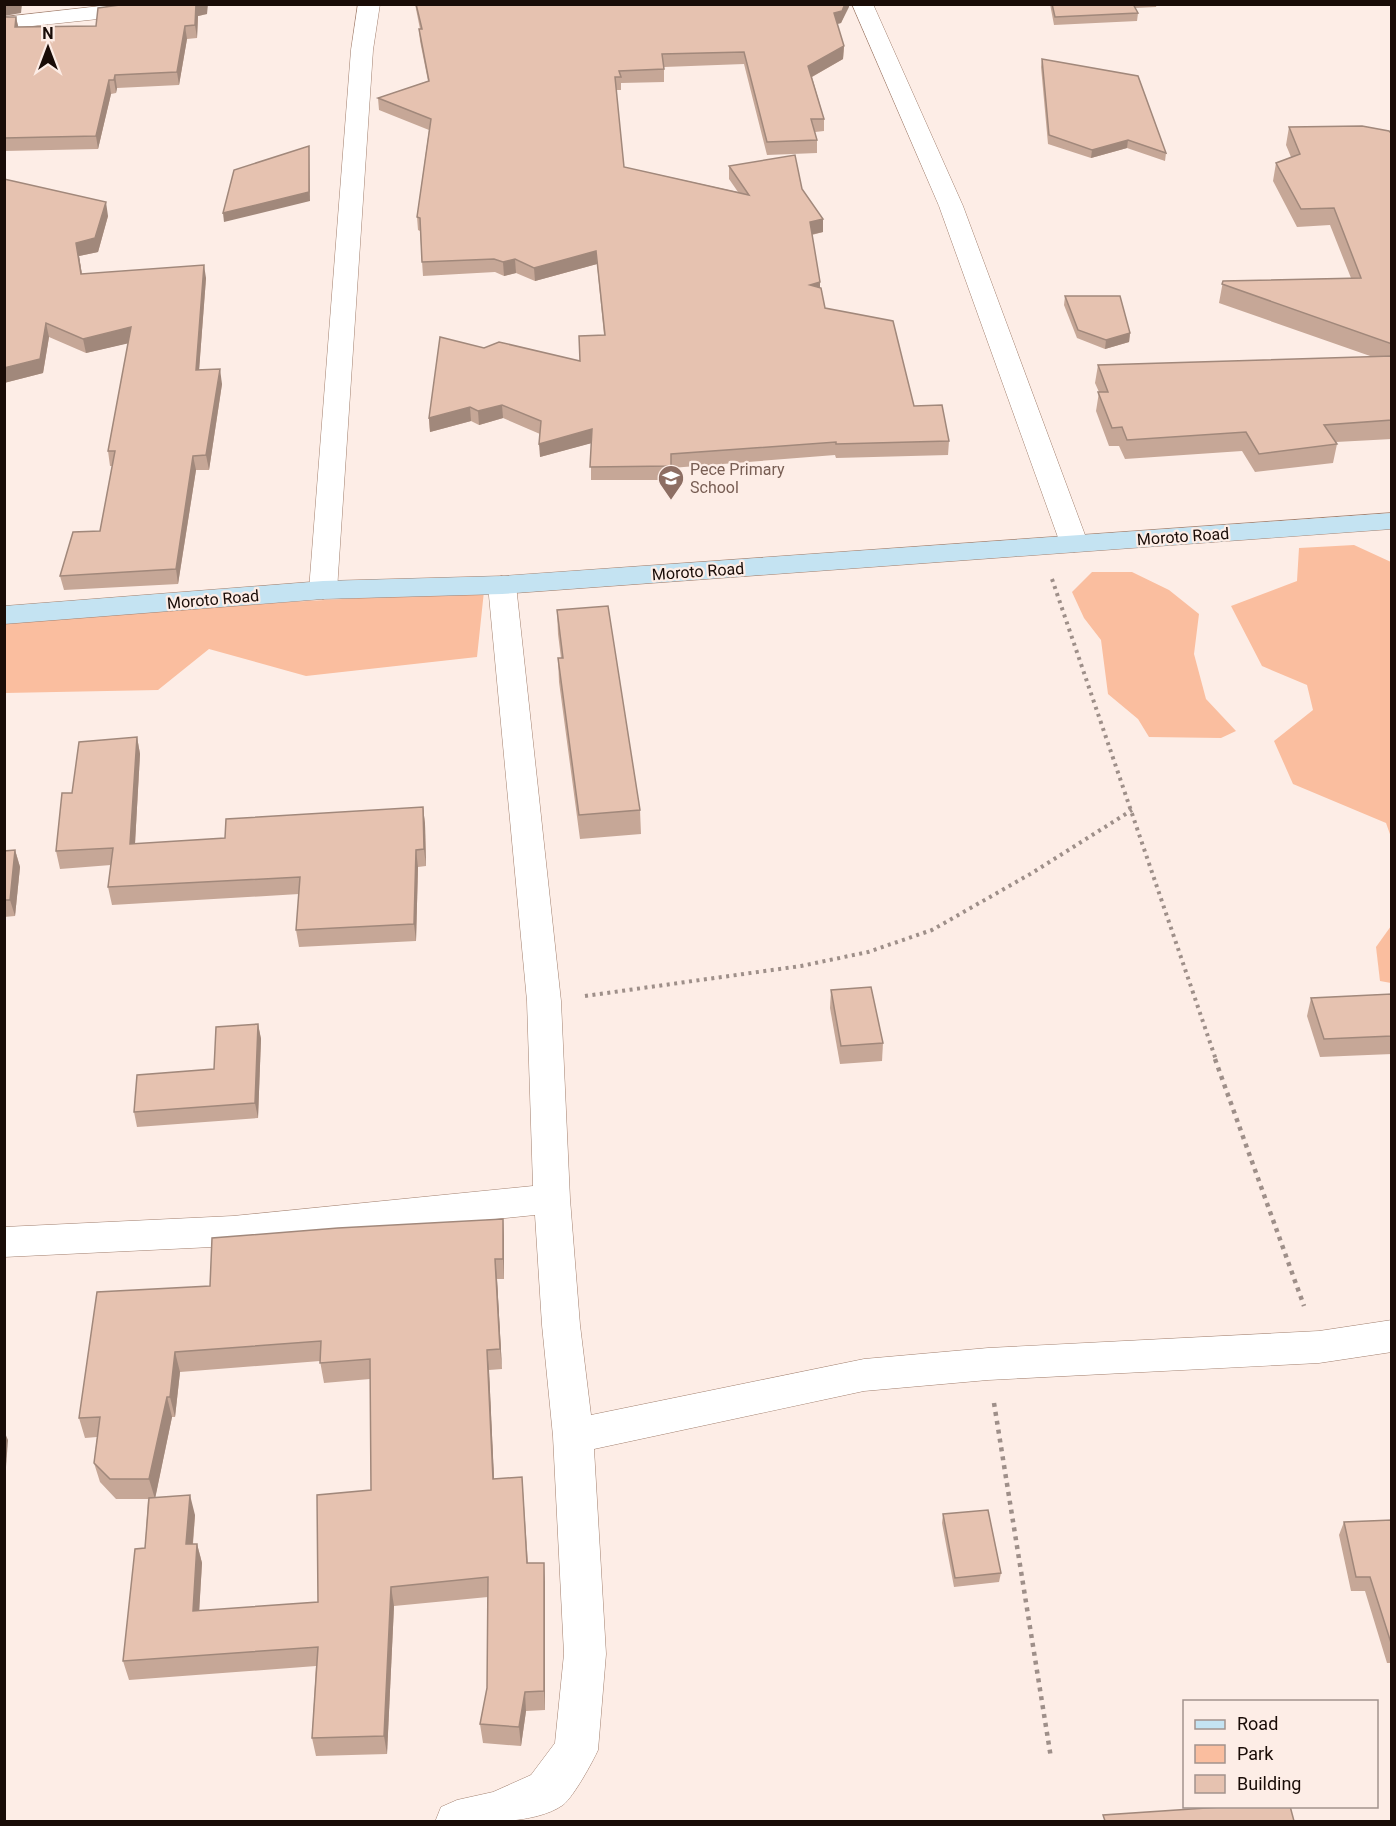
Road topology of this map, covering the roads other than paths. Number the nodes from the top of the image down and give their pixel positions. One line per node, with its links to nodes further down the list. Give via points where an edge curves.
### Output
1 (183, 4): 4 (street)
2 (369, 4): 8 (street, via 358,100)
3 (862, 4): 6 (street, via 951,206)
4 (4, 23)
5 (1392, 521): 6 (main road, Moroto Road)
6 (1074, 543): 7 (main road, Moroto Road)
7 (502, 585): 8 (main road, Moroto Road); 10 (street, via 544,1001)
8 (323, 590): 9 (main road, Moroto Road)
9 (4, 615)
10 (552, 1199): 11 (street, via 233,1231); 13 (street)
11 (4, 1242)
12 (1392, 1336): 13 (street, via 1319,1347 988,1364 864,1375)
13 (573, 1436): 14 (street, via 585,1654 576,1750 547,1790 497,1813)
14 (457, 1821)

